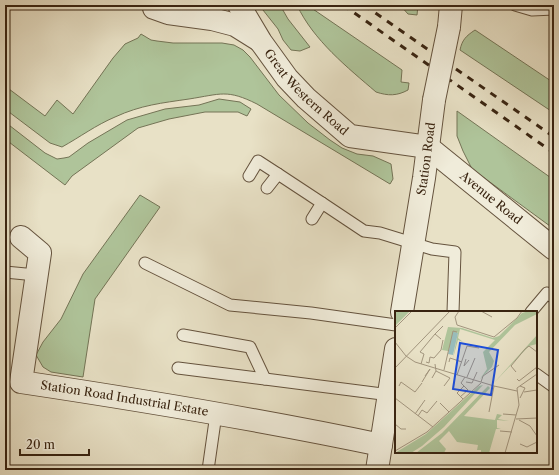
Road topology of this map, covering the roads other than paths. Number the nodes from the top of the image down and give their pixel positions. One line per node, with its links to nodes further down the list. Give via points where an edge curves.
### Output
1 (239, 5): 6 (street, Great Western Road)
2 (451, 5): 7 (street, Station Road, bridge)
3 (515, 5): 5 (lane, via 532,10)
4 (159, 6): 6 (street, Great Western Road, via 168,13 235,25)
5 (554, 9)
6 (261, 42): 7 (street, Great Western Road, via 302,93 350,136)
7 (428, 147): 14 (street, Station Road); 15 (street, Avenue Road)
8 (278, 174): 9 (lane, via 258,161); 10 (lane); 11 (lane)
9 (249, 176)
10 (267, 188)
11 (322, 203): 12 (lane); 14 (lane, via 364,231)
12 (312, 219)
13 (21, 237): 18 (street, Station Road Industrial Estate, via 40,253)
14 (413, 242): 20 (street, Station Road); 21 (lane, via 454,252)
15 (554, 249)
16 (145, 263): 23 (lane, via 230,305)
17 (5, 272): 18 (lane)
18 (36, 275): 31 (street, Station Road Industrial Estate, via 21,382)
19 (554, 298): 22 (lane, via 547,293)
20 (402, 311)
21 (453, 311)
22 (532, 311)
23 (395, 325)
24 (183, 335): 28 (lane, via 250,347)
25 (395, 359): 30 (street)
26 (178, 368): 28 (lane)
27 (537, 375): 29 (lane)
28 (264, 379): 30 (lane)
29 (554, 387)
30 (390, 395): 32 (street)
31 (216, 414): 32 (street, Station Road Industrial Estate); 33 (lane)
32 (381, 444): 34 (street)
33 (208, 470)
34 (377, 470)

